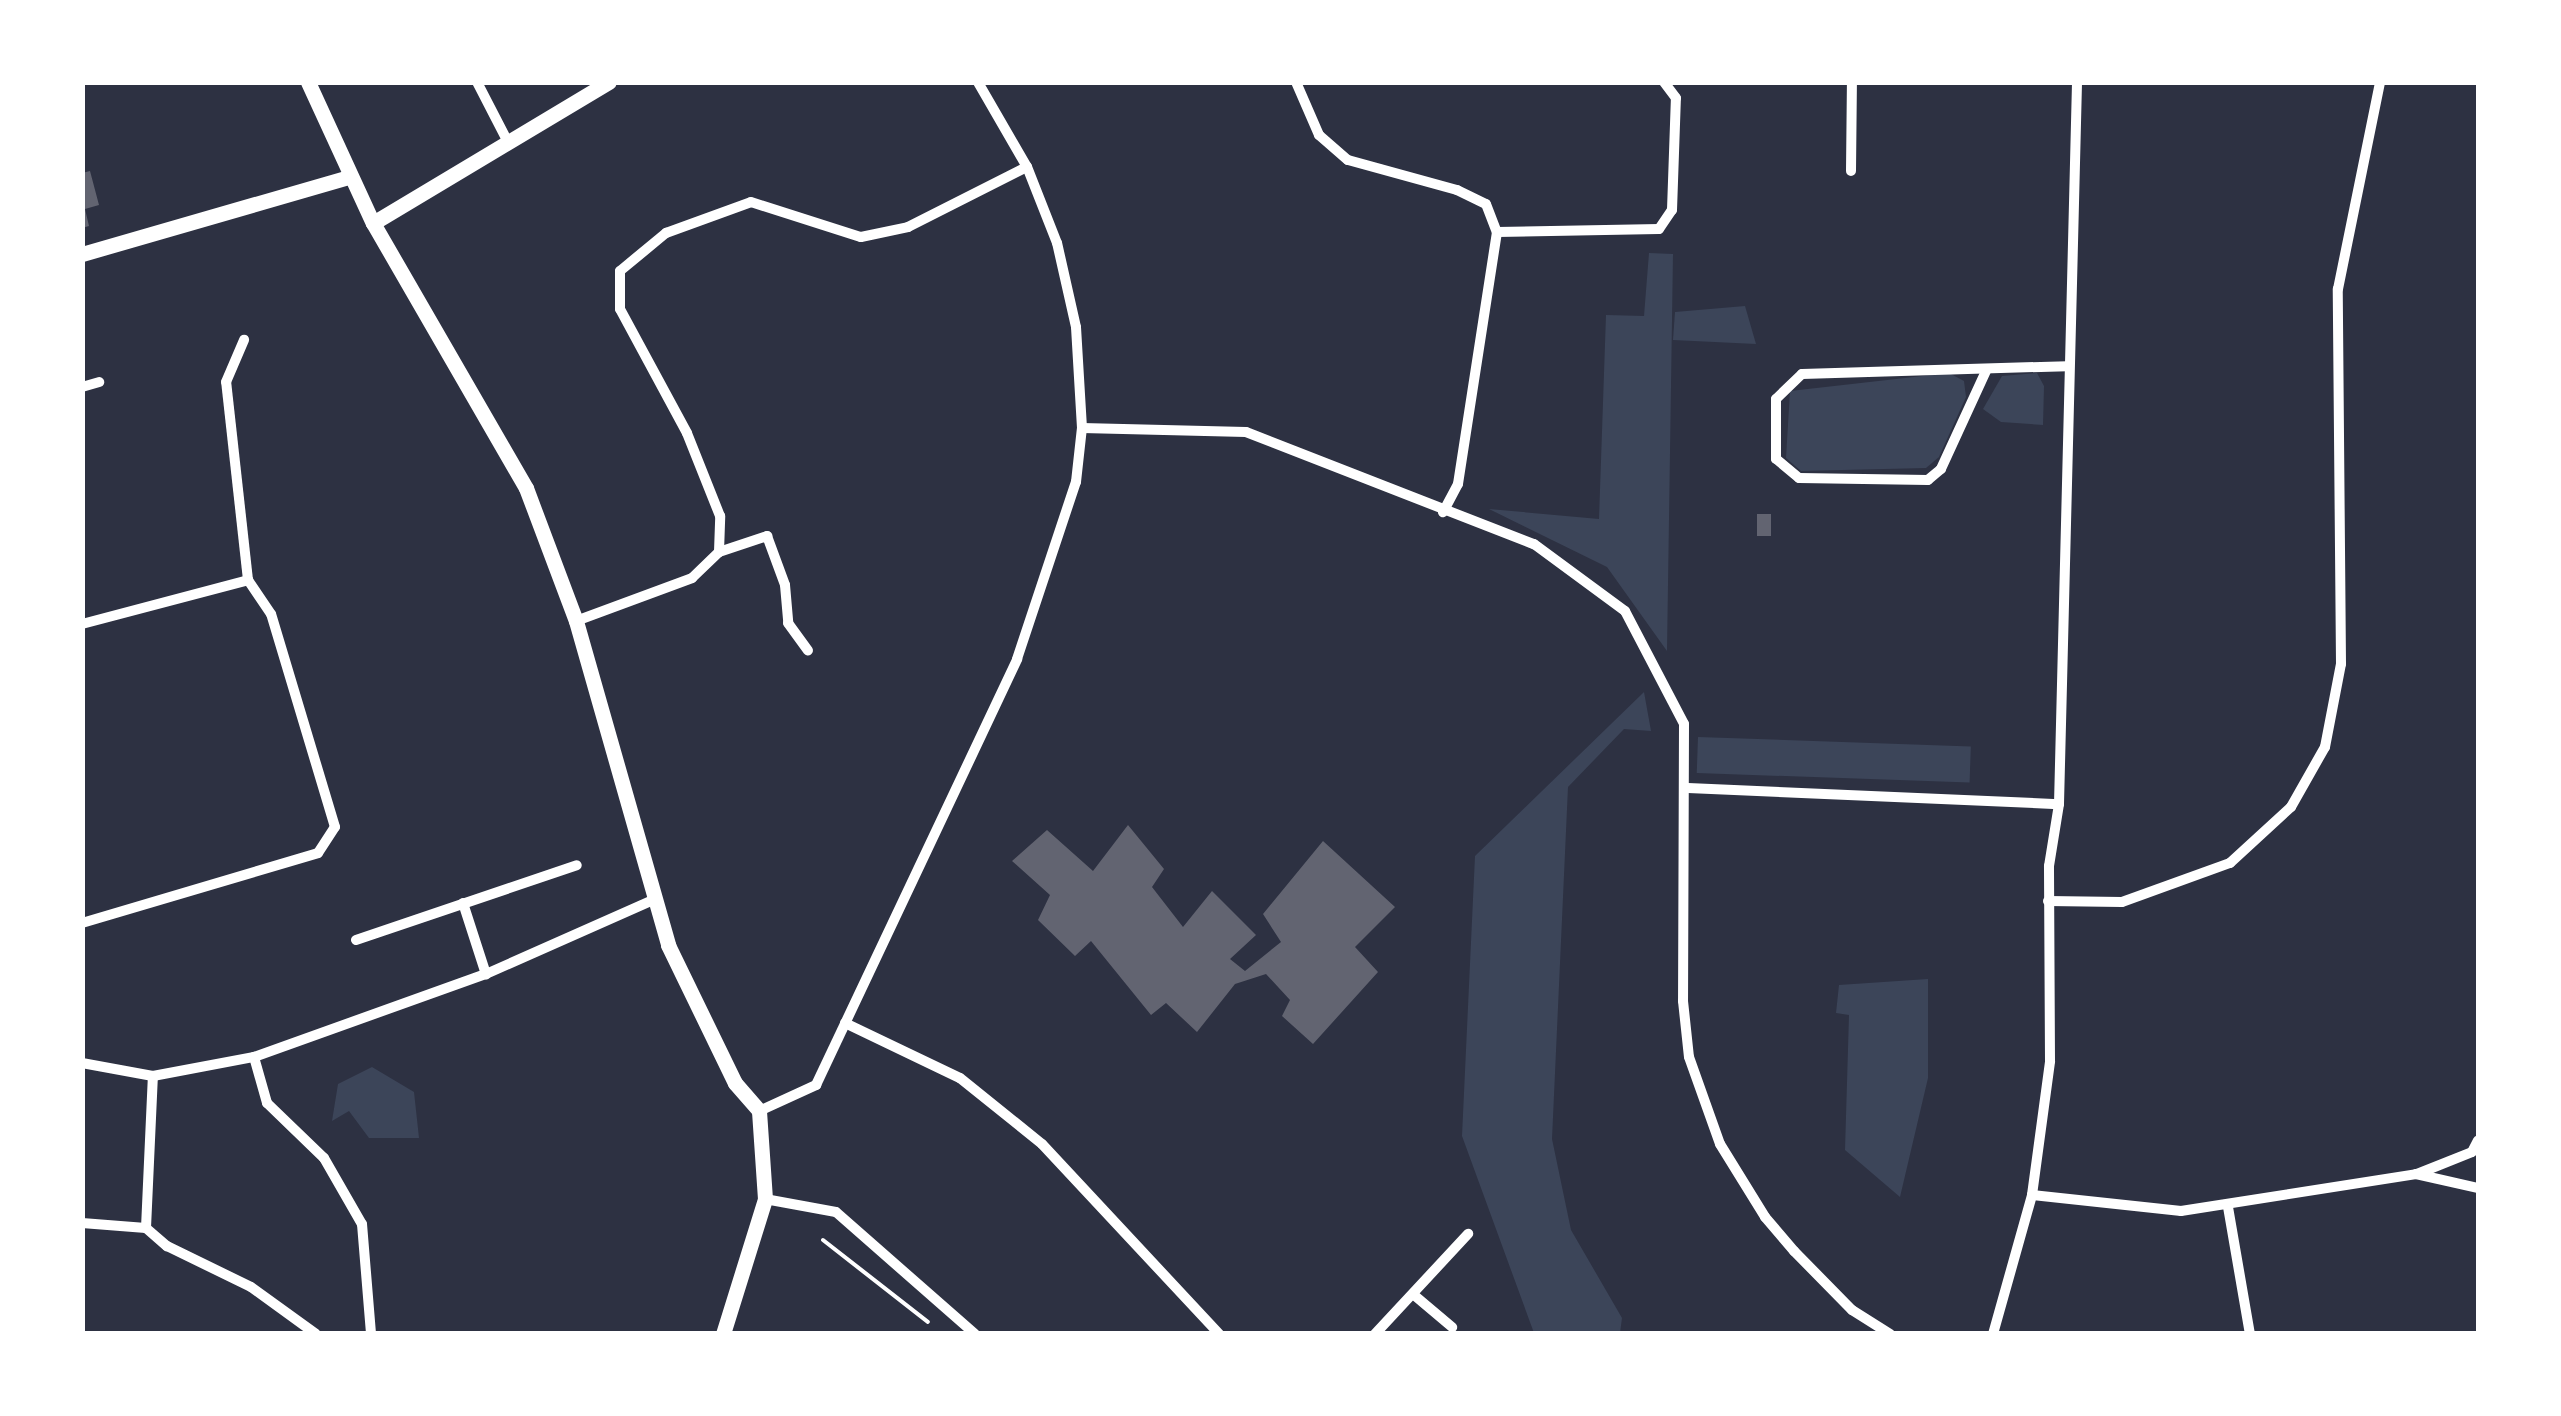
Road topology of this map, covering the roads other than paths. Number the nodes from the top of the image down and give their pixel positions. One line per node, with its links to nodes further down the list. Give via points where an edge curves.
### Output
1 (308, 82): 13 (street)
2 (476, 82): 10 (street)
3 (608, 82): 10 (street)
4 (978, 82): 11 (street)
5 (1296, 82): 15 (street, via 1319,135 1348,160 1486,204)
6 (1664, 82): 15 (street, via 1676,98 1672,210 1659,229)
7 (1852, 82): 12 (street)
8 (2076, 82): 18 (street)
9 (2380, 82): 33 (street, via 2338,288 2341,664 2325,747 2290,807 2230,863 2190,883 2122,902)
10 (508, 142): 14 (street)
11 (1026, 167): 22 (street, via 1057,243 1076,327); 24 (street, via 908,228 861,237 751,202 666,233 620,271 620,309 687,433 720,516)
12 (1850, 170)
13 (349, 176): 14 (street); 16 (street)
14 (373, 223): 26 (street, via 526,488)
15 (1497, 232): 23 (street, via 1458,484)
16 (82, 254)
17 (244, 340): 25 (street, via 226,382)
18 (2067, 366): 19 (street); 30 (street)
19 (1986, 371): 19 (street, via 1802,374 1776,399 1776,459 1799,478 1928,480 1941,469)
20 (99, 382): 21 (street)
21 (82, 388)
22 (1082, 428): 23 (street, via 1246,432); 38 (street, via 1070,509 1016,659)
23 (1443, 512): 29 (street, via 1534,544 1625,611 1684,724)
24 (720, 552): 26 (street, via 692,578); 28 (street, via 767,536 785,584 788,622)
25 (248, 580): 27 (street); 35 (street, via 271,614 335,828 318,853)
26 (576, 621): 32 (street)
27 (82, 624)
28 (808, 651)
29 (1688, 788): 30 (street); 60 (street, via 1683,1001 1690,1057 1720,1144 1794,1251 1852,1310)
30 (2059, 804): 33 (street)
31 (577, 865): 34 (street)
32 (653, 900): 37 (street); 42 (street, via 735,1083)
33 (2048, 902): 46 (street, via 2050,1061)
34 (462, 903): 36 (street); 37 (street)
35 (82, 923)
36 (356, 940)
37 (486, 974): 39 (street)
38 (845, 1023): 42 (street, via 816,1085); 58 (street, via 960,1078 1042,1144)
39 (254, 1057): 41 (street); 55 (street, via 267,1103 324,1158 362,1224)
40 (82, 1063): 41 (street)
41 (154, 1076): 50 (street)
42 (759, 1111): 47 (street)
43 (2478, 1140): 44 (street, via 2472,1152)
44 (2416, 1174): 45 (street); 48 (street)
45 (2478, 1188)
46 (2032, 1195): 48 (street, via 2141,1210); 61 (street)
47 (765, 1200): 56 (street); 57 (street, via 836,1212)
48 (2228, 1207): 62 (street)
49 (82, 1223): 50 (street)
50 (146, 1228): 54 (street)
51 (1468, 1234): 52 (street)
52 (1414, 1295): 53 (street); 59 (street)
53 (1452, 1327)
54 (316, 1334)
55 (371, 1334)
56 (723, 1334)
57 (976, 1334)
58 (1219, 1334)
59 (1374, 1334)
60 (1890, 1334)
61 (1992, 1334)
62 (2250, 1334)

